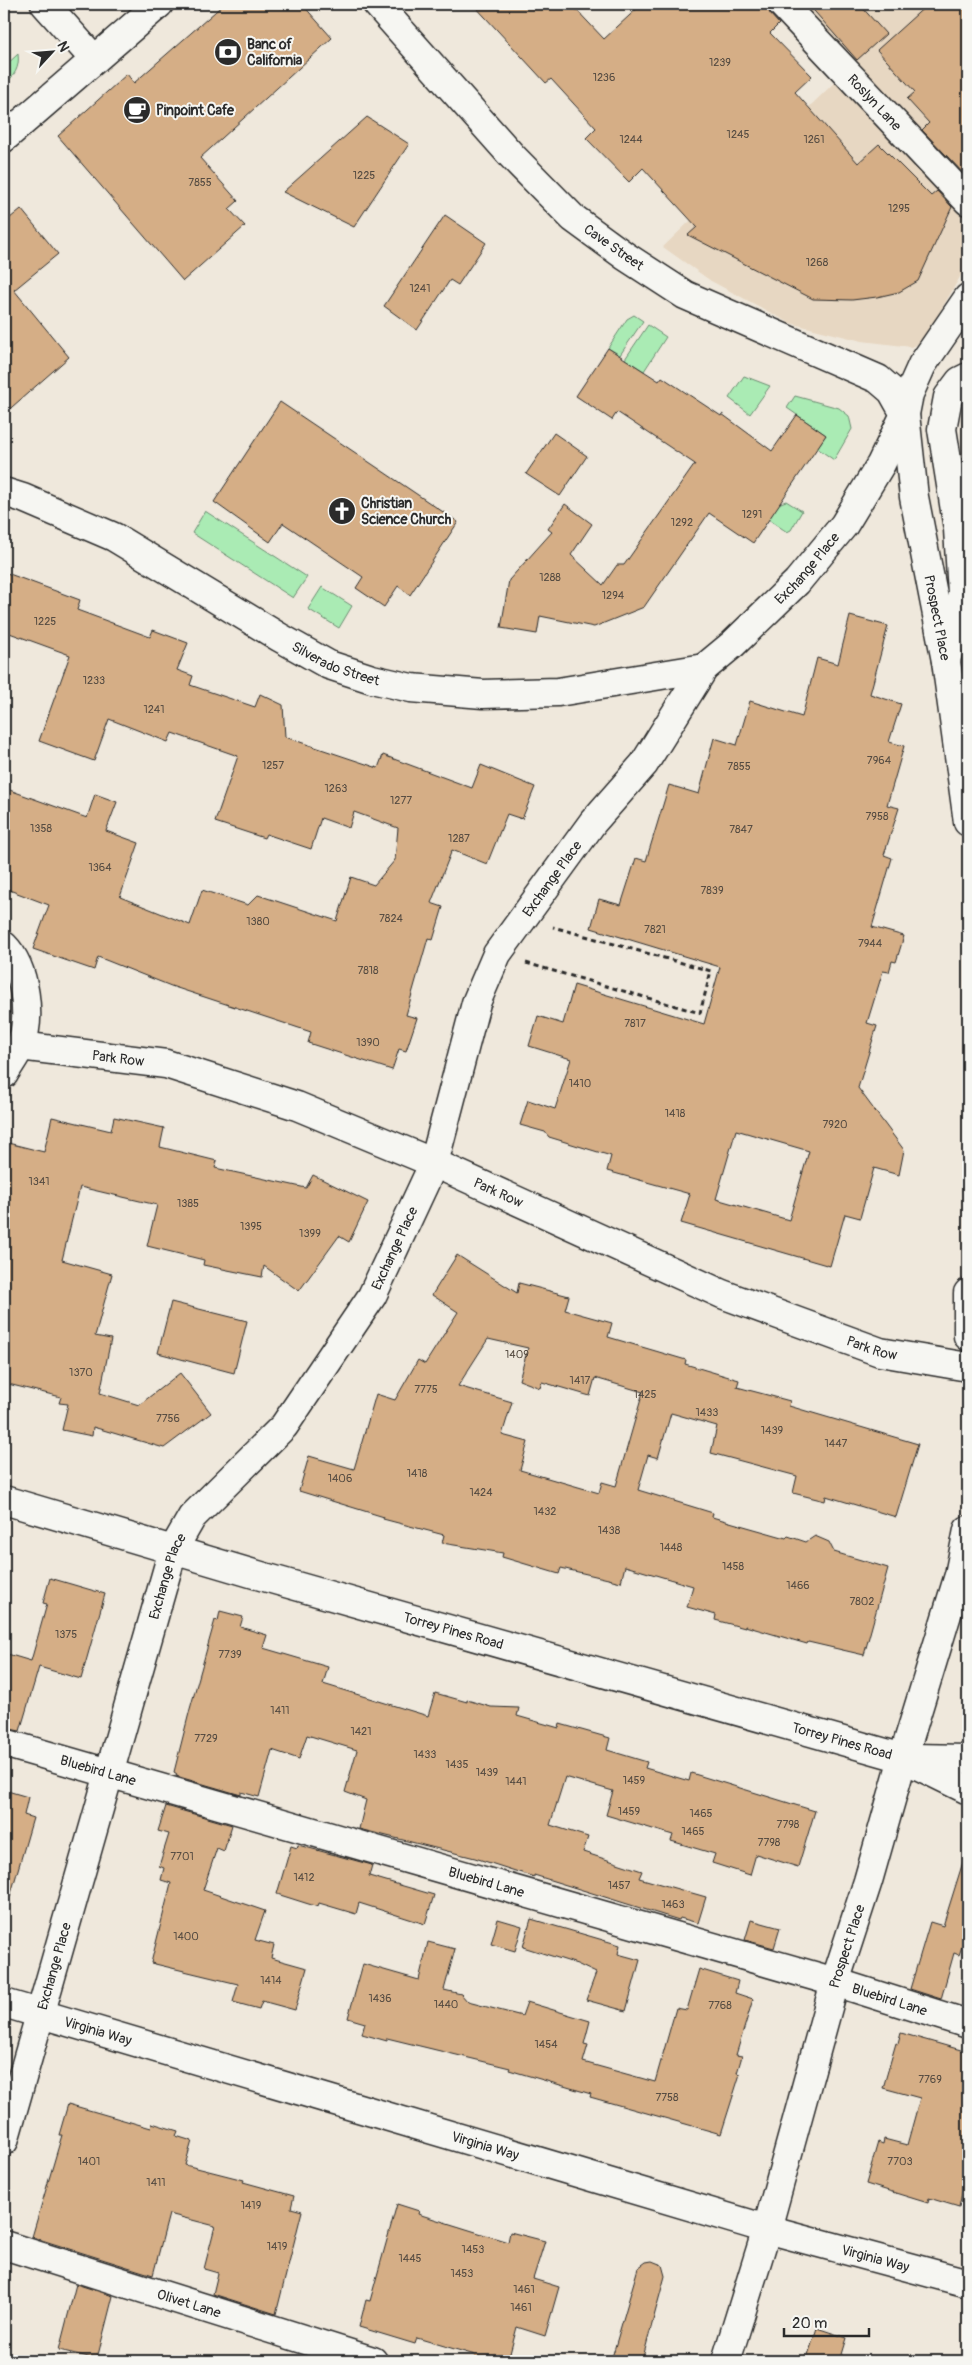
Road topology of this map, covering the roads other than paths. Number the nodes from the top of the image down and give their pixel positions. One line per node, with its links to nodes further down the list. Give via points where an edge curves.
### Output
1 (45, 4): 5 (street)
2 (158, 4): 5 (street)
3 (377, 4): 10 (street, Cave Street, via 519,163 573,218 685,296 878,379 892,391)
4 (782, 4): 7 (street, Roslyn Lane)
5 (94, 59): 6 (street)
6 (4, 138)
7 (968, 201)
8 (968, 298): 10 (street, via 922,365 909,394)
9 (968, 377): 12 (street, via 948,397 942,429 958,529 962,593)
10 (905, 414): 12 (street, Prospect Place, via 914,497); 13 (street, Exchange Place, via 881,464 844,525 784,594)
11 (4, 492): 13 (street, Silverado Street, via 114,537 287,642 329,665 372,679 411,688 474,693 548,692)
12 (946, 661): 14 (street, Prospect Place)
13 (704, 668): 18 (street, Exchange Place, via 644,764 593,822 496,954 476,1003)
14 (968, 822)
15 (4, 946): 16 (street, via 22,979 27,1013)
16 (20, 1046): 17 (street); 18 (street, Park Row, via 166,1064 297,1106)
17 (4, 1074)
18 (434, 1163): 21 (street, Park Row, via 722,1294 880,1352); 24 (street, Exchange Place, via 372,1296 284,1426 192,1517)
19 (968, 1293): 20 (street)
20 (968, 1336)
21 (968, 1366)
22 (4, 1500): 24 (street, Torrey Pines Road)
23 (968, 1530): 26 (street, Prospect Place, via 960,1570)
24 (173, 1550): 26 (street, Torrey Pines Road); 28 (street, Exchange Place)
25 (4, 1744): 28 (street, Bluebird Lane)
26 (903, 1758): 27 (street, Torrey Pines Road); 29 (street, Torrey Pines Road); 30 (street, Prospect Place)
27 (968, 1759)
28 (110, 1773): 30 (street, Bluebird Lane); 32 (street, Exchange Place)
29 (968, 1790)
30 (835, 1982): 33 (street, Bluebird Lane); 35 (street, Prospect Place)
31 (4, 2003): 32 (street, Virginia Way)
32 (40, 2013): 34 (street, Exchange Place); 35 (street, Virginia Way)
33 (968, 2024)
34 (4, 2141)
35 (767, 2230): 37 (street, Virginia Way); 39 (street, Prospect Place)
36 (4, 2245): 38 (street, Olivet Lane)
37 (968, 2283)
38 (373, 2361)
39 (726, 2361)

